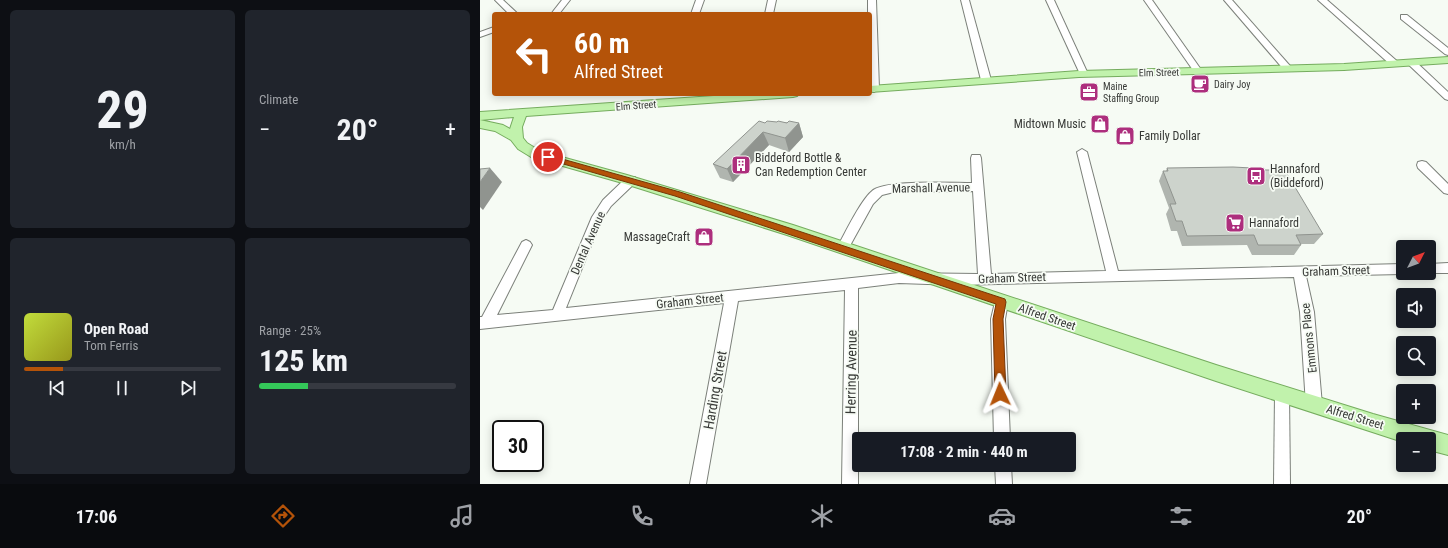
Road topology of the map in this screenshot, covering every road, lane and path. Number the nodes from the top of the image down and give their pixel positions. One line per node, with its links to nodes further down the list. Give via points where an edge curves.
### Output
1 (499, 0): 11 (street)
2 (566, 0): 12 (street)
3 (700, 0): 13 (street)
4 (772, 0): 14 (street)
5 (872, 0): 26 (street)
6 (965, 0): 25 (street)
7 (1050, 0): 24 (street)
8 (1148, 0): 23 (street)
9 (1228, 0): 22 (street)
10 (1322, 0): 21 (street)
11 (511, 12)
12 (557, 12)
13 (696, 12)
14 (769, 12)
15 (1404, 17): 18 (street)
16 (492, 30): 17 (street)
17 (480, 35)
18 (1448, 52)
19 (1448, 60): 20 (main road, Elm Street)
20 (1412, 63): 21 (main road, Elm Street); 28 (street)
21 (1394, 64): 22 (main road, Elm Street)
22 (1288, 69): 23 (main road, Elm Street)
23 (1198, 71): 24 (main road, Elm Street)
24 (1084, 74): 25 (main road, Elm Street)
25 (986, 80): 26 (main road, Elm Street)
26 (872, 89)
27 (738, 96): 29 (main road, Elm Street)
28 (1448, 97)
29 (522, 113): 30 (main road, Elm Street); 32 (main road)
30 (480, 116)
31 (480, 124): 32 (main road, Alfred Street, via 499,128)
32 (515, 137): 36 (main road, Alfred Street, via 522,147 536,154)
33 (1082, 152): 45 (street)
34 (976, 158): 37 (street, Marshall Avenue)
35 (1422, 165): 38 (street)
36 (631, 180): 40 (main road, Alfred Street); 51 (street, Dental Avenue, via 607,203 596,220)
37 (978, 187): 40 (street, Marshall Avenue, via 894,188 878,192 869,201); 47 (street, Marshall Avenue)
38 (1448, 190)
39 (526, 245): 52 (street)
40 (843, 248): 46 (main road, Alfred Street)
41 (1448, 268): 43 (street)
42 (1396, 269): 44 (street, Graham Street)
43 (1436, 269)
44 (1298, 272): 45 (street, Graham Street); 54 (street, Emmons Place, via 1307,312)
45 (1113, 275): 47 (street, Graham Street)
46 (933, 278): 47 (street, Graham Street); 48 (street, Graham Street, via 899,278); 50 (main road, Alfred Street)
47 (985, 279)
48 (852, 284): 49 (street, Graham Street); 61 (street, Herring Avenue)
49 (732, 297): 51 (street, Graham Street); 60 (street, Harding Street)
50 (1001, 302): 53 (main road, Alfred Street); 55 (street, via 998,319)
51 (557, 315): 52 (street, Graham Street)
52 (483, 323)
53 (1282, 394): 54 (main road, Alfred Street); 63 (street)
54 (1314, 404): 56 (main road, Alfred Street)
55 (1002, 432)
56 (1405, 432)
57 (1436, 441): 58 (main road, Alfred Street)
58 (1448, 445)
59 (1003, 472): 62 (street)
60 (698, 484)
61 (850, 484)
62 (1004, 484)
63 (1282, 484)

